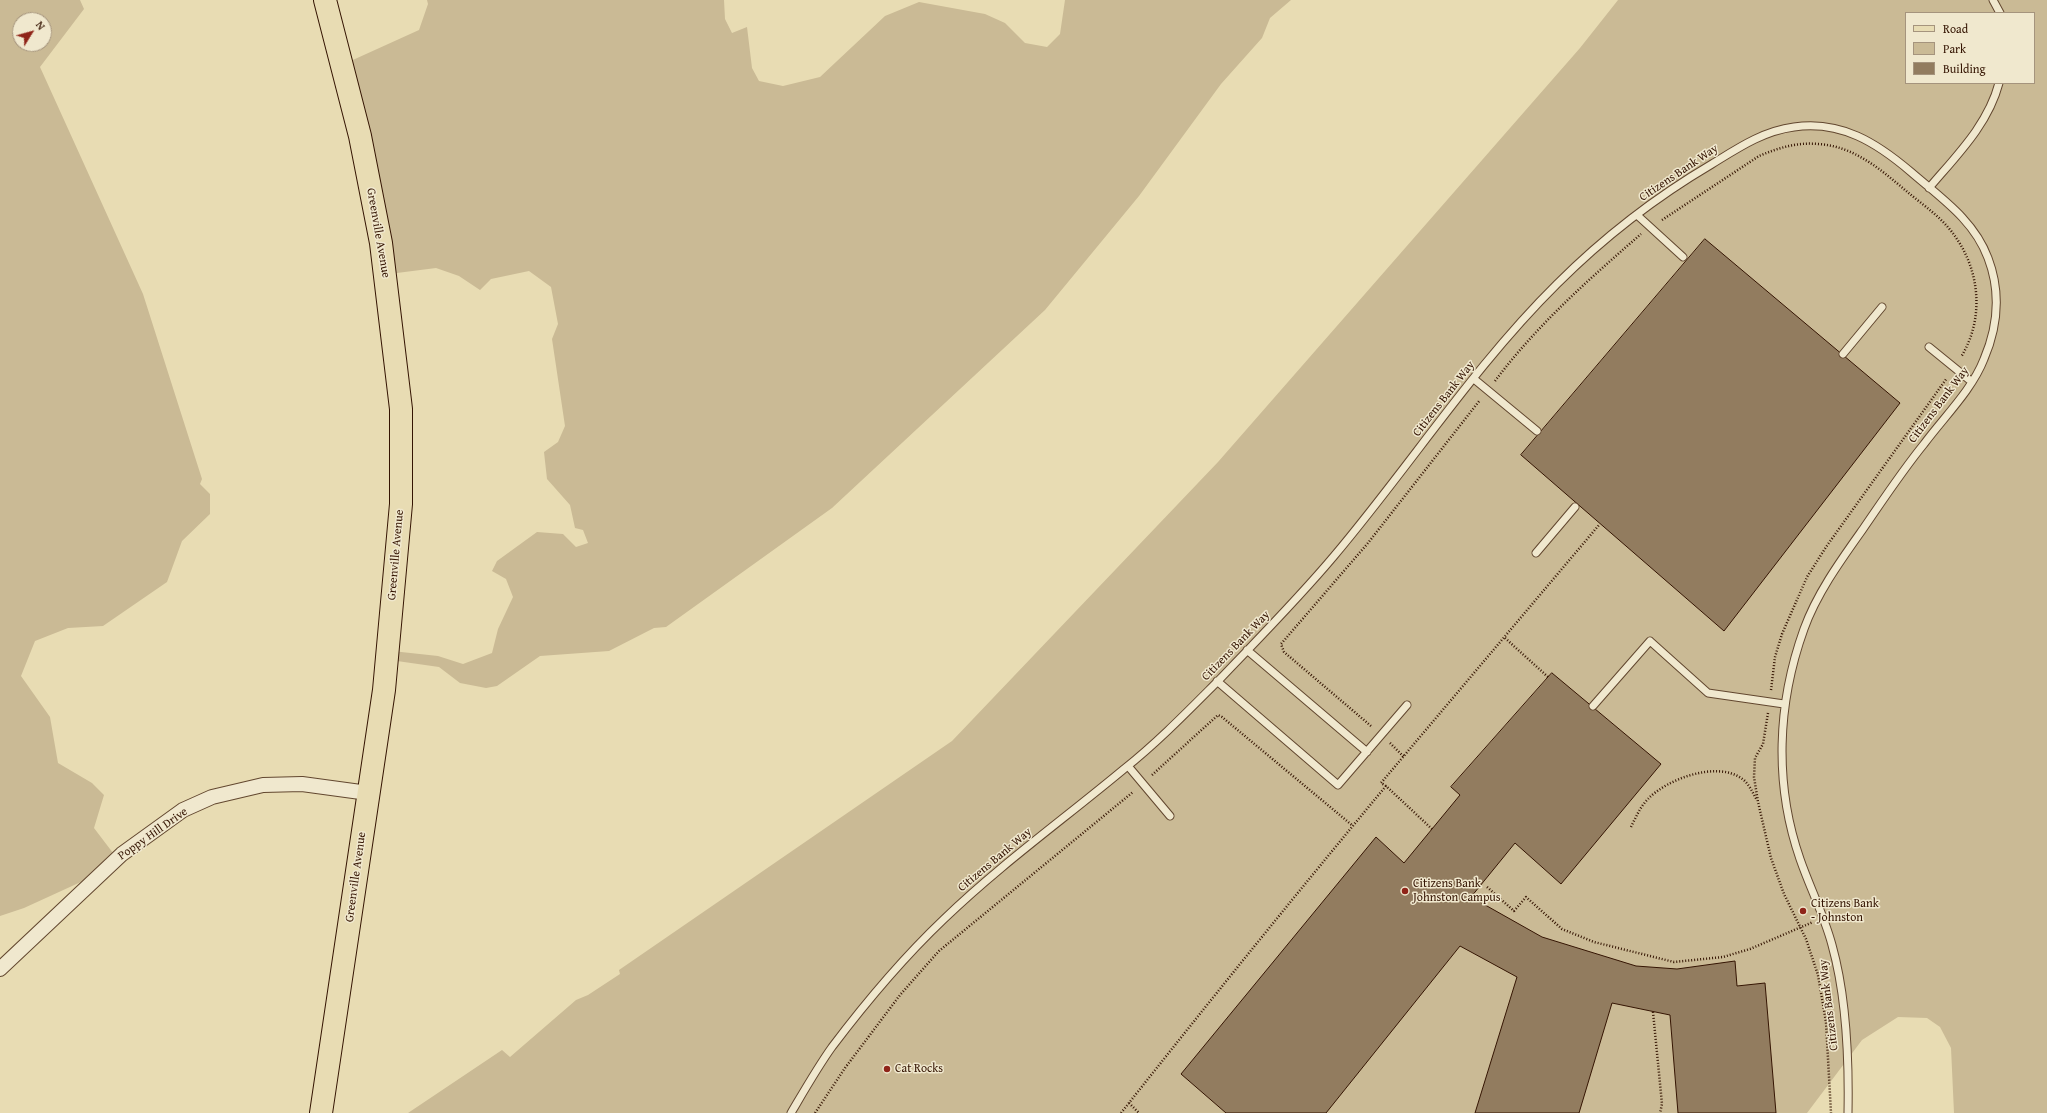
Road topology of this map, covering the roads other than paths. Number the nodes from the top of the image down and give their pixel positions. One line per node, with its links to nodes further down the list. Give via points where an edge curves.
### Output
1 (325, 0): 23 (main road, Greenville Avenue, via 360,136 381,243 401,409 401,504 393,602 384,690)
2 (1994, 0): 3 (lane)
3 (2000, 12)
4 (1999, 84): 5 (lane, via 1994,101 1982,123)
5 (1929, 188): 6 (lane, Citizens Bank Way, via 1890,154 1867,139 1838,128 1797,126 1771,132 1749,141 1694,174); 12 (lane, Citizens Bank Way, via 1968,221 1981,242 1997,288 1996,324 1982,366)
6 (1638, 214): 7 (lane); 11 (lane, Citizens Bank Way, via 1554,286)
7 (1683, 257)
8 (1882, 307): 10 (lane)
9 (1929, 348): 12 (lane)
10 (1843, 354)
11 (1474, 379): 13 (lane); 16 (lane, Citizens Bank Way, via 1334,556 1275,622)
12 (1972, 382): 18 (lane, Citizens Bank Way, via 1913,458 1825,587 1806,623 1793,662)
13 (1537, 431)
14 (1575, 507): 15 (lane)
15 (1536, 553)
16 (1246, 650): 17 (lane, Citizens Bank Way); 21 (lane)
17 (1217, 681): 21 (lane, via 1338,785); 22 (lane, Citizens Bank Way)
18 (1784, 704): 20 (lane, via 1708,693 1650,641); 28 (lane, Citizens Bank Way, via 1781,750 1788,812 1799,857 1824,918 1838,973 1846,1048)
19 (1407, 705): 21 (lane)
20 (1593, 706)
21 (1367, 752)
22 (1128, 766): 24 (lane); 27 (lane, Citizens Bank Way, via 972,893 912,950 829,1052)
23 (368, 793): 25 (street, Poppy Hill Drive, via 302,784 263,785 212,797 183,810 122,854); 26 (main road, Greenville Avenue)
24 (1170, 816)
25 (0, 969)
26 (321, 1113)
27 (791, 1113)
28 (1848, 1113)

